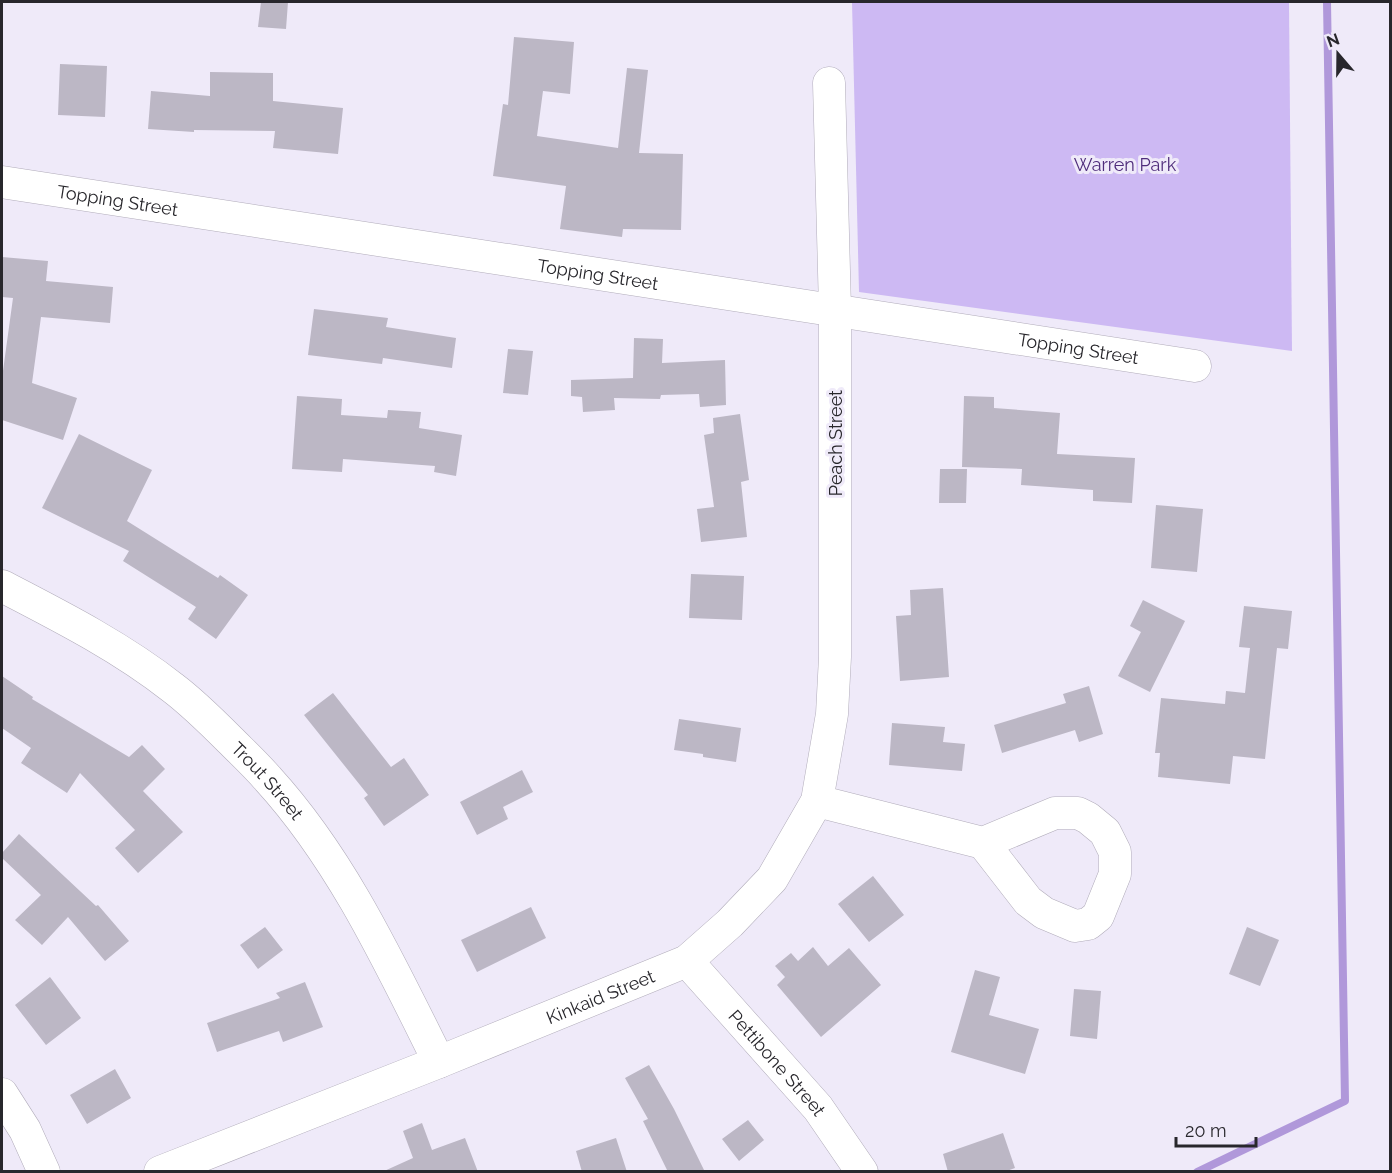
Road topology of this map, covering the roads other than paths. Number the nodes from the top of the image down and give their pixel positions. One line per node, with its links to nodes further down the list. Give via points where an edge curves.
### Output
1 (829, 83): 3 (street, Peach Street)
2 (2, 182): 3 (street, Topping Street)
3 (835, 309): 4 (street, Topping Street); 6 (street, Peach Street, via 835,657 832,714)
4 (1195, 366)
5 (2, 586): 9 (street, Trout Street, via 121,652 174,688 269,779 347,887)
6 (817, 801): 7 (street); 8 (street, Kinkaid Street, via 772,879)
7 (983, 843)
8 (687, 961): 9 (street, Kinkaid Street); 13 (street, Pettibone Street, via 818,1108)
9 (439, 1062): 12 (street, Kinkaid Street)
10 (2, 1094): 11 (street, via 25,1130)
11 (44, 1172)
12 (160, 1172)
13 (862, 1172)

